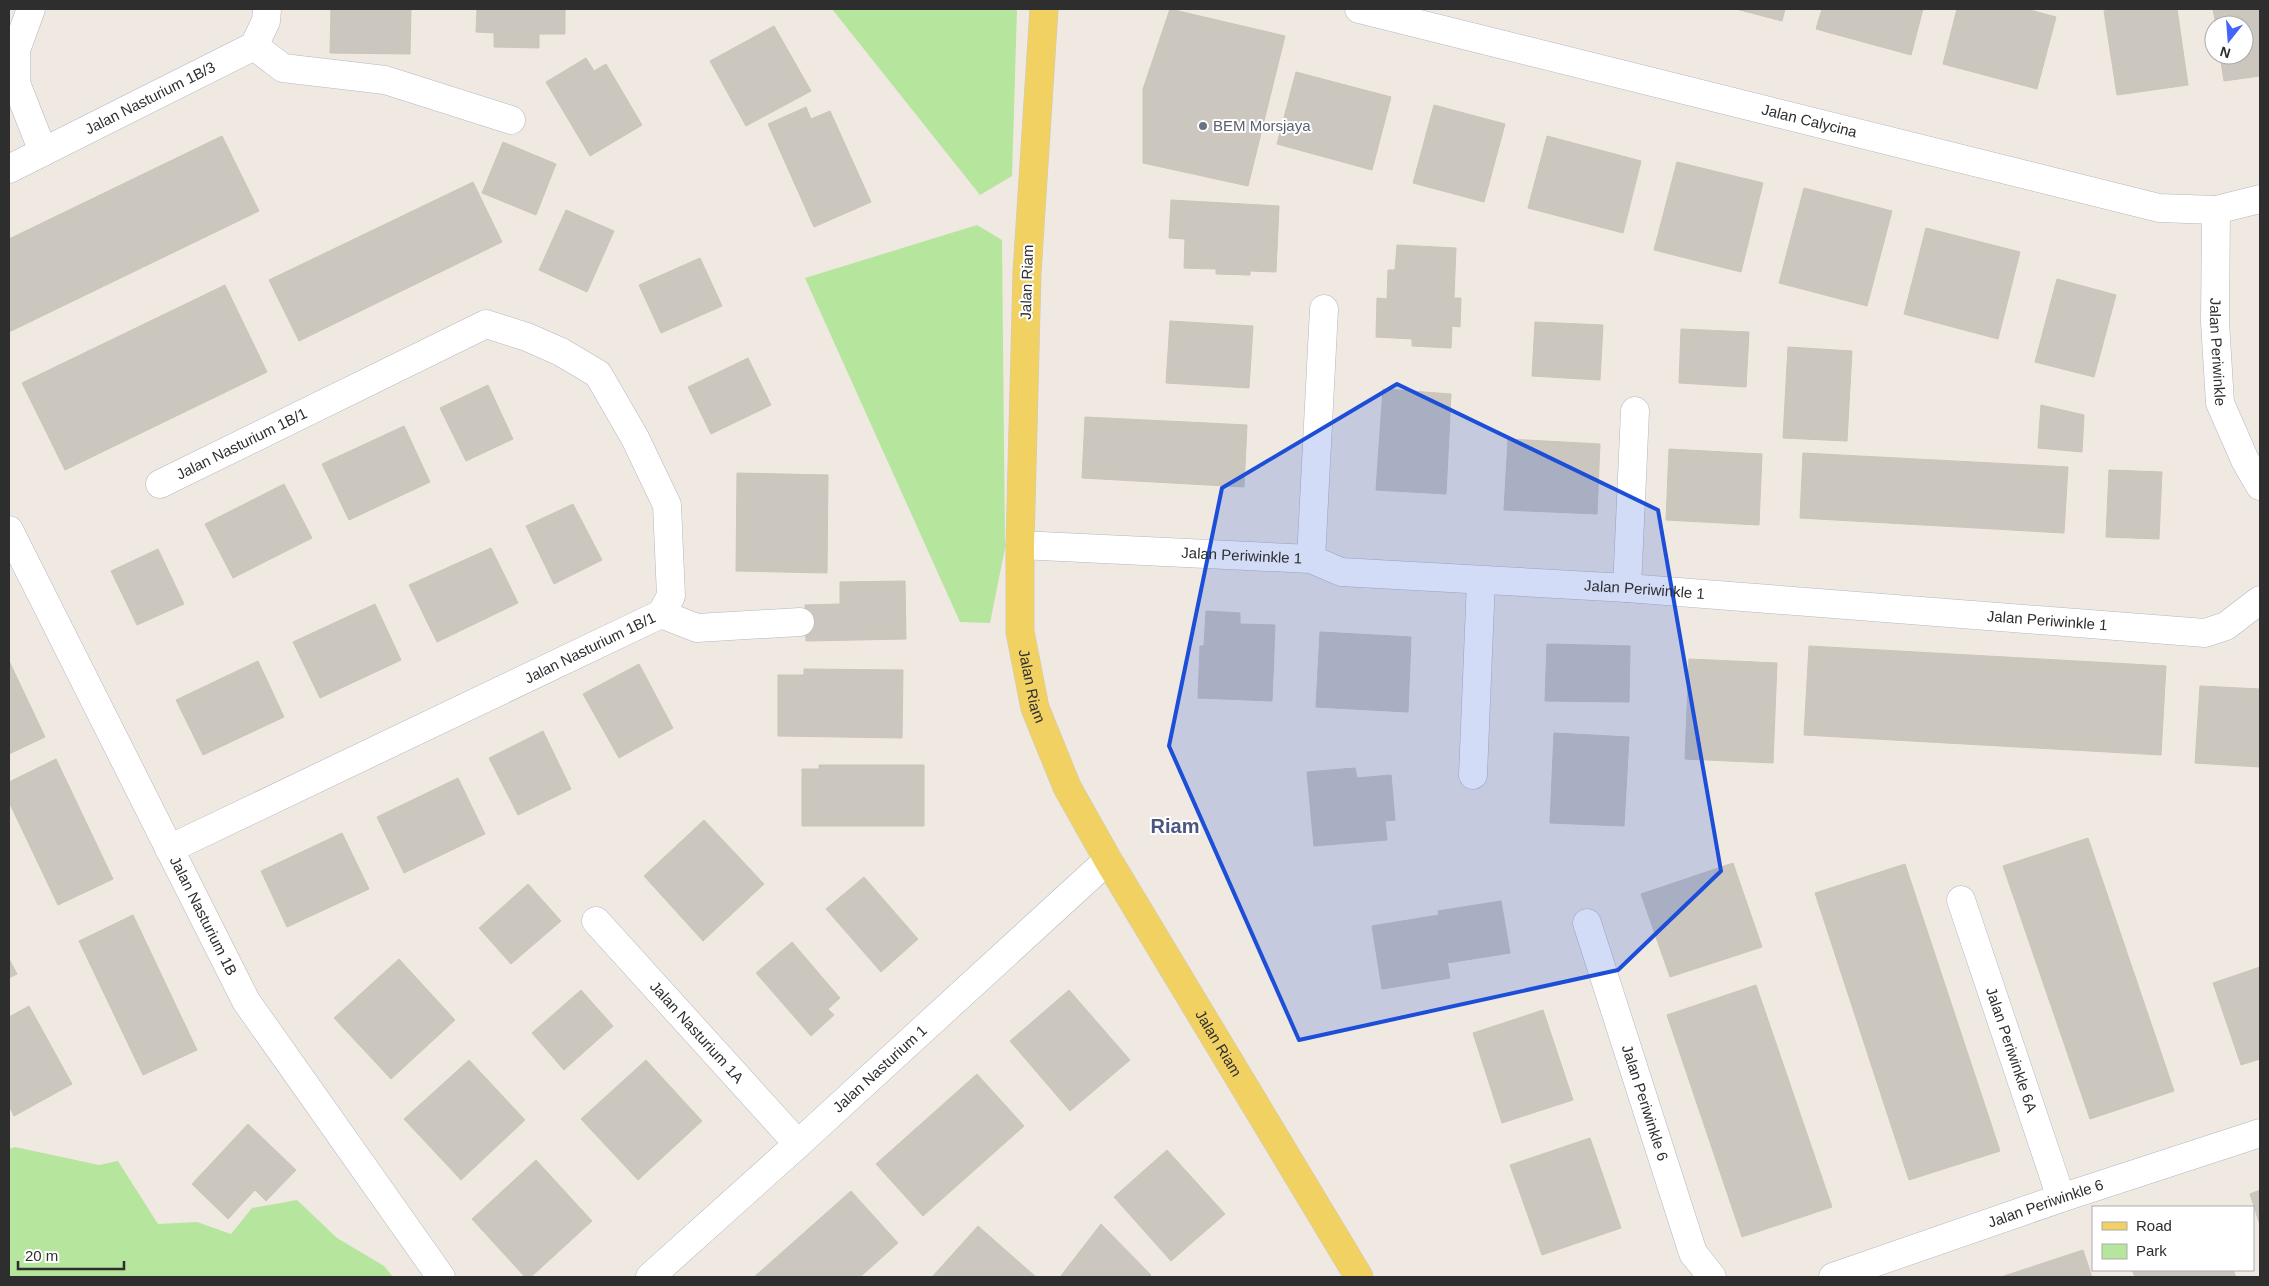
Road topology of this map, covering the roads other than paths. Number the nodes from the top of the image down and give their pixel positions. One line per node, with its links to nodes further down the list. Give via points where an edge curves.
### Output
1 (31, 9): 7 (street, via 16,50 16,83)
2 (267, 9): 5 (street, via 266,22)
3 (1044, 9): 16 (main road, Jalan Riam, via 1027,272)
4 (1359, 9): 10 (street, Jalan Calycina, via 2159,208)
5 (254, 46): 6 (street, via 283,68 385,80); 7 (street, Jalan Nasturium 1B/3)
6 (511, 120)
7 (43, 152): 8 (street, Jalan Nasturium 1B/3)
8 (9, 169)
9 (2260, 199): 10 (street, Jalan Calycina)
10 (2216, 210): 14 (street, Jalan Periwinkle, via 2215,322 2220,404)
11 (1324, 309): 17 (street)
12 (1635, 411): 19 (street)
13 (160, 484): 21 (street, Jalan Nasturium 1B/1, via 486,324 561,352 598,374 635,438 667,505 671,596)
14 (2260, 486)
15 (10, 537): 24 (street, Jalan Nasturium 1B)
16 (1020, 545): 17 (street, Jalan Periwinkle 1); 25 (main road, Jalan Riam, via 1020,632 1035,708 1067,787)
17 (1311, 559): 18 (street, Jalan Periwinkle 1, via 1341,572)
18 (1481, 581): 19 (street, Jalan Periwinkle 1); 23 (street)
19 (1627, 588): 20 (street, Jalan Periwinkle 1, via 2205,633 2226,626)
20 (2260, 600)
21 (661, 614): 22 (street, via 697,628); 24 (street, Jalan Nasturium 1B/1)
22 (800, 622)
23 (1473, 775)
24 (169, 849): 32 (street, Jalan Nasturium 1B, via 246,1001)
25 (1108, 860): 30 (street, Jalan Nasturium 1); 34 (main road, Jalan Riam)
26 (1961, 900): 31 (street, Jalan Periwinkle 6A)
27 (596, 921): 30 (street, Jalan Nasturium 1A)
28 (1587, 923): 35 (street, Jalan Periwinkle 6, via 1693,1253)
29 (2260, 1133): 31 (street, Jalan Periwinkle 6)
30 (798, 1144): 33 (street, Jalan Nasturium 1)
31 (2061, 1198): 36 (street, Jalan Periwinkle 6)
32 (441, 1277)
33 (650, 1277)
34 (1359, 1277)
35 (1712, 1277)
36 (1833, 1277)

